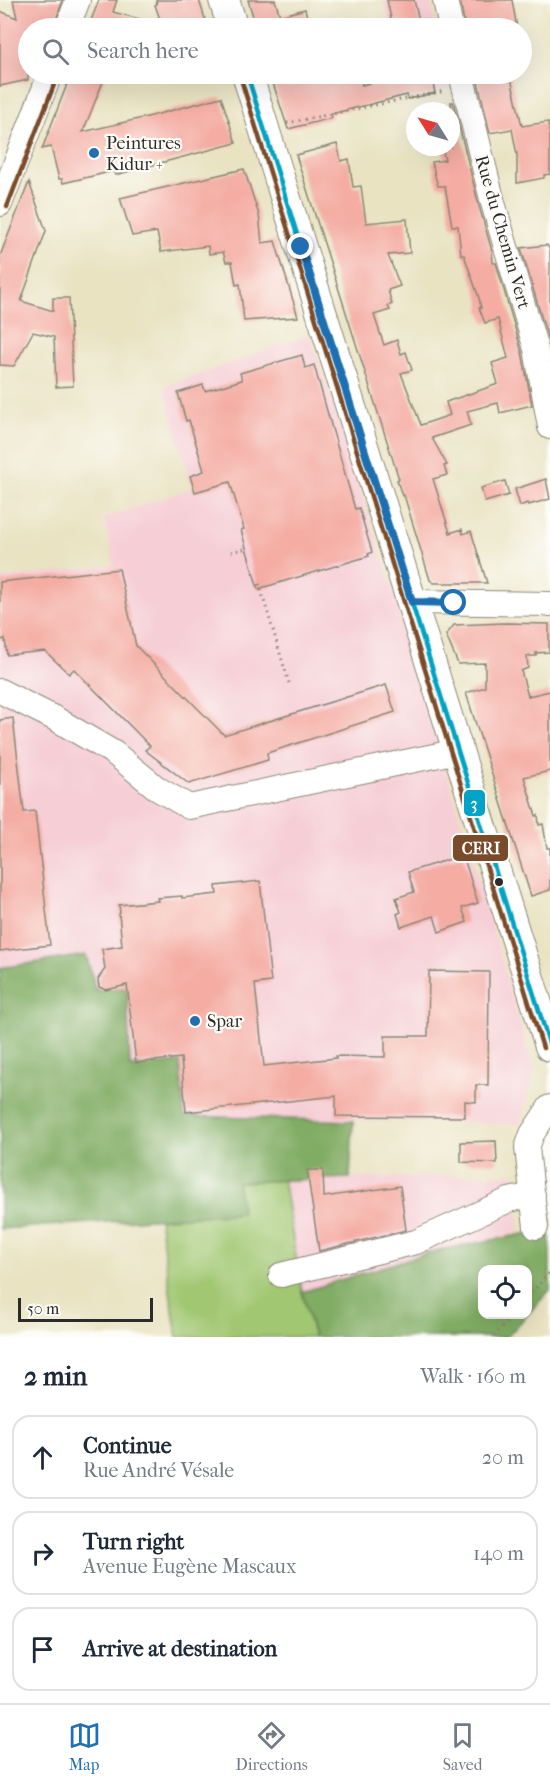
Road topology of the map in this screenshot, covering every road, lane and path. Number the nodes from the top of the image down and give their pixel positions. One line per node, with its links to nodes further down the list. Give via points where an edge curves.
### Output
1 (78, 0): 4 (street)
2 (224, 0): 5 (main road)
3 (445, 0): 6 (street)
4 (71, 18)
5 (230, 18)
6 (449, 18)
7 (46, 84): 12 (street)
8 (250, 84): 11 (main road)
9 (446, 84): 11 (path)
10 (464, 84): 13 (street, Rue du Chemin Vert, via 493,204)
11 (264, 128): 18 (main road)
12 (0, 204)
13 (547, 389): 14 (street, Rue du Chemin Vert)
14 (550, 427)
15 (244, 549): 16 (path)
16 (231, 552)
17 (259, 584): 20 (path)
18 (412, 602): 19 (street); 22 (main road)
19 (550, 604)
20 (289, 683)
21 (0, 692): 22 (street, via 114,753 158,789 189,807)
22 (458, 750): 23 (main road)
23 (550, 1046)
24 (550, 1107): 25 (street, via 532,1134 528,1148)
25 (533, 1196): 26 (street); 28 (street, via 509,1200 416,1242)
26 (536, 1227)
27 (550, 1272): 29 (path)
28 (281, 1275)
29 (532, 1292)
30 (509, 1319): 31 (path)
31 (494, 1337)

